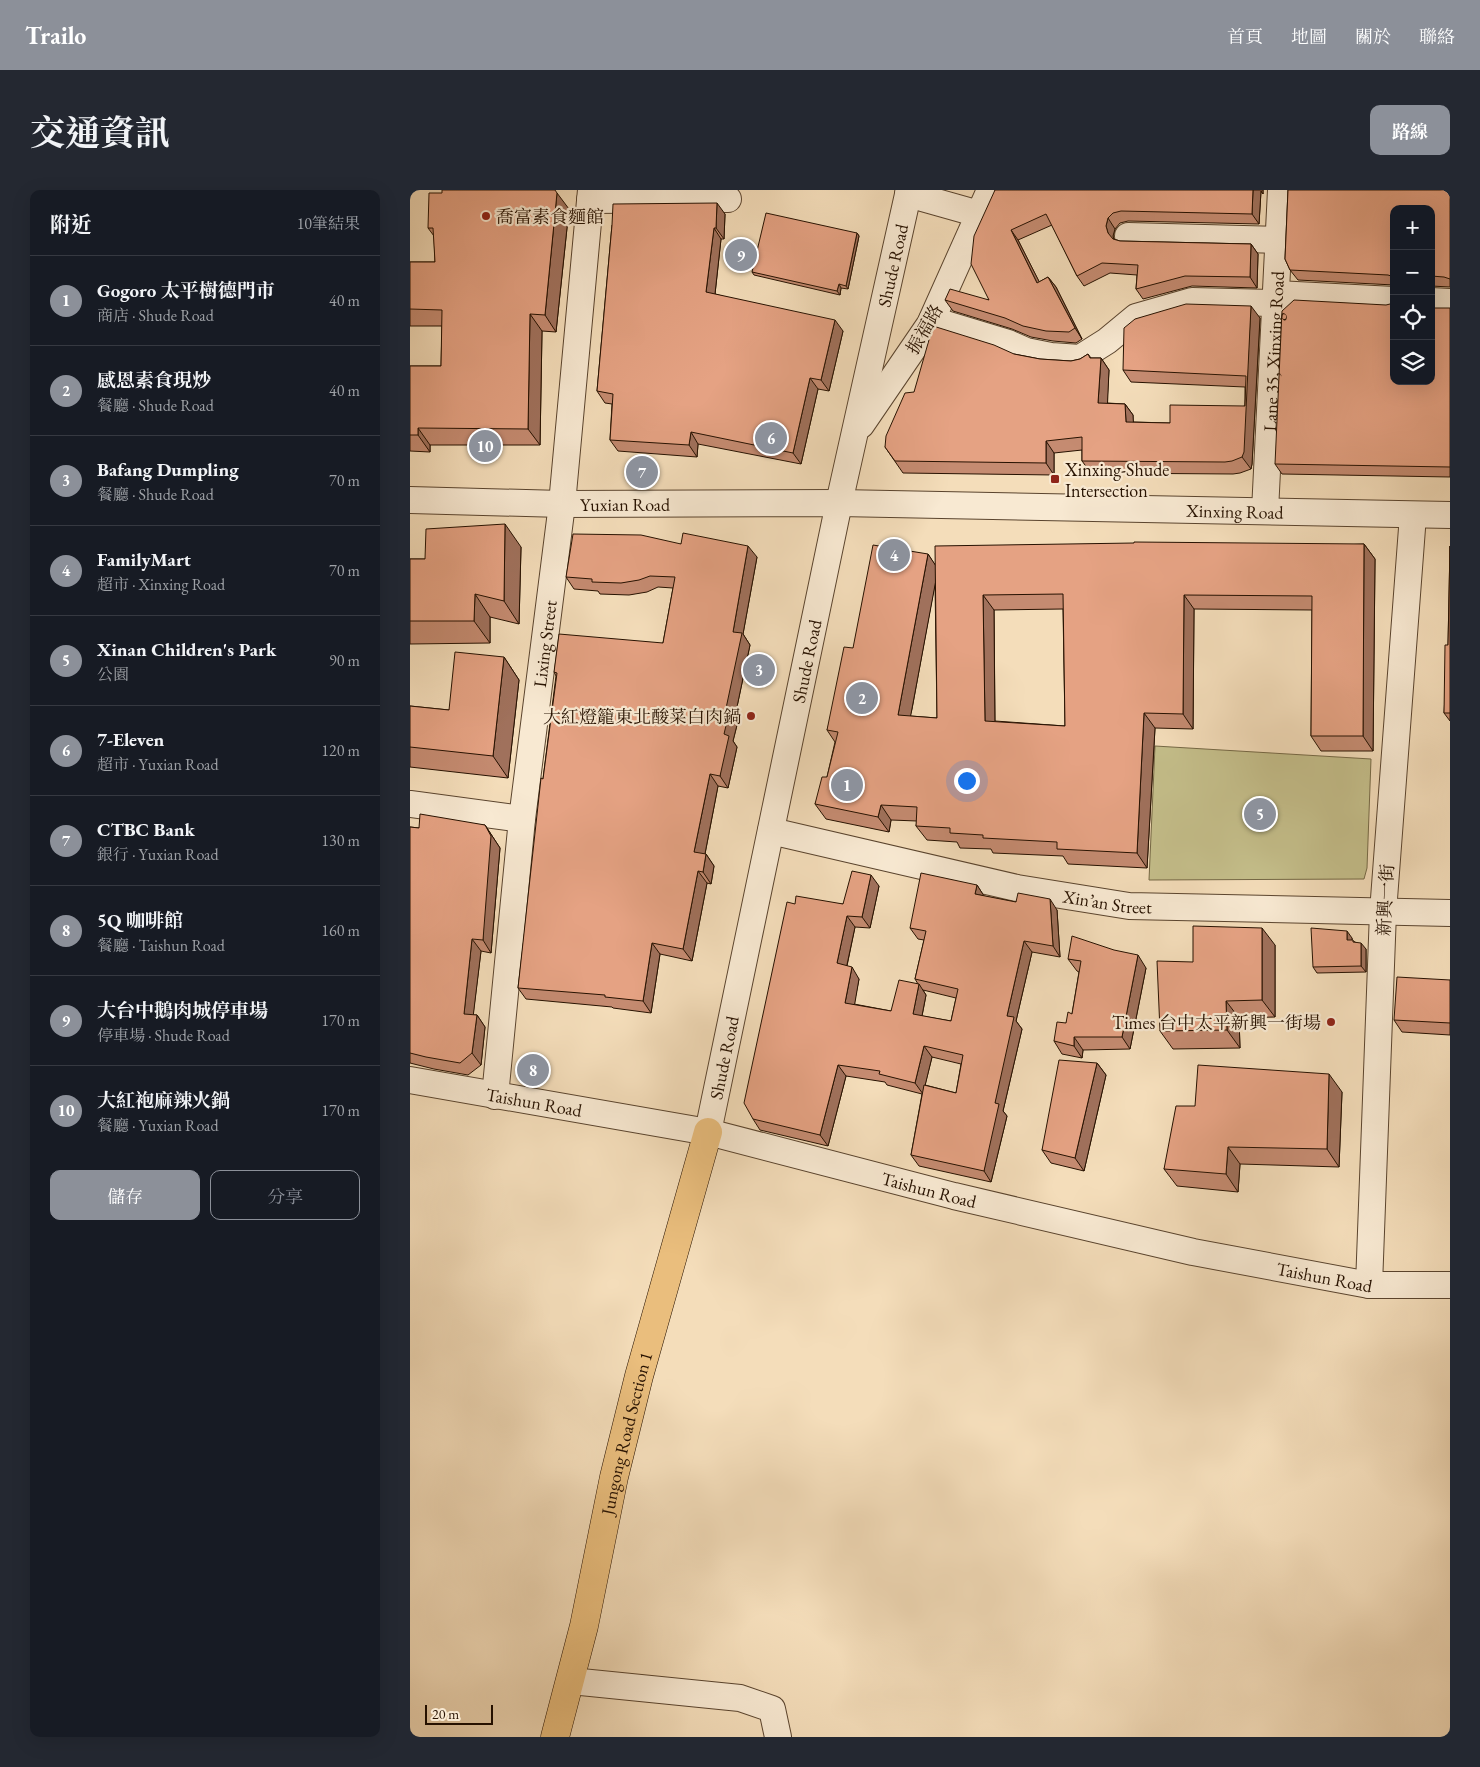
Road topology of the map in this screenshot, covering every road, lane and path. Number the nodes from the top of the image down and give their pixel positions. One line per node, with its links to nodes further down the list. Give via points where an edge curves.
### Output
1 (990, 190): 6 (street, 振福路)
2 (1281, 190): 8 (street, Lane 35, Xinxing Road)
3 (908, 192): 6 (street); 14 (street, Shude Road)
4 (590, 195): 5 (street); 17 (street, Lixing Street)
5 (728, 199)
6 (979, 214): 13 (street, 振福路)
7 (1128, 236): 8 (street)
8 (1278, 240): 9 (street, Lane 35, Xinxing Road)
9 (1276, 299): 10 (street); 13 (street, via 1192,300 1136,317 1080,358 1026,351); 18 (street, Lane 35, Xinxing Road)
10 (1390, 300)
11 (1435, 301): 12 (street)
12 (1450, 302)
13 (932, 320): 14 (street, 振福路)
14 (854, 436): 16 (street, Shude Road)
15 (410, 500): 17 (street, Yuxian Road)
16 (839, 503): 17 (street, Yuxian Road); 18 (street, Xinxing Road); 23 (street, Shude Road)
17 (562, 504): 22 (street, Lixing Street)
18 (1265, 512): 19 (street, Xinxing Road)
19 (1413, 515): 20 (street, Xinxing Road); 24 (street, 新興一街)
20 (1450, 515)
21 (410, 804): 22 (street)
22 (522, 818): 27 (street, Lixing Street)
23 (771, 831): 24 (street, Xin’an Street, via 1017,888 1129,906); 28 (street, Shude Road)
24 (1384, 912): 25 (street, Xin’an Street); 29 (street, 新興一街)
25 (1450, 913)
26 (410, 1080): 27 (street, Taishun Road)
27 (495, 1096): 28 (street, Taishun Road)
28 (708, 1132): 29 (street, Taishun Road, via 954,1196 1193,1252); 31 (main road, Jungong Road Section 1, via 639,1376)
29 (1369, 1285): 30 (street, Taishun Road)
30 (1450, 1285)
31 (571, 1681): 32 (main road, Jungong Road Section 1); 33 (street, via 740,1698 772,1709)
32 (556, 1737)
33 (778, 1737)

